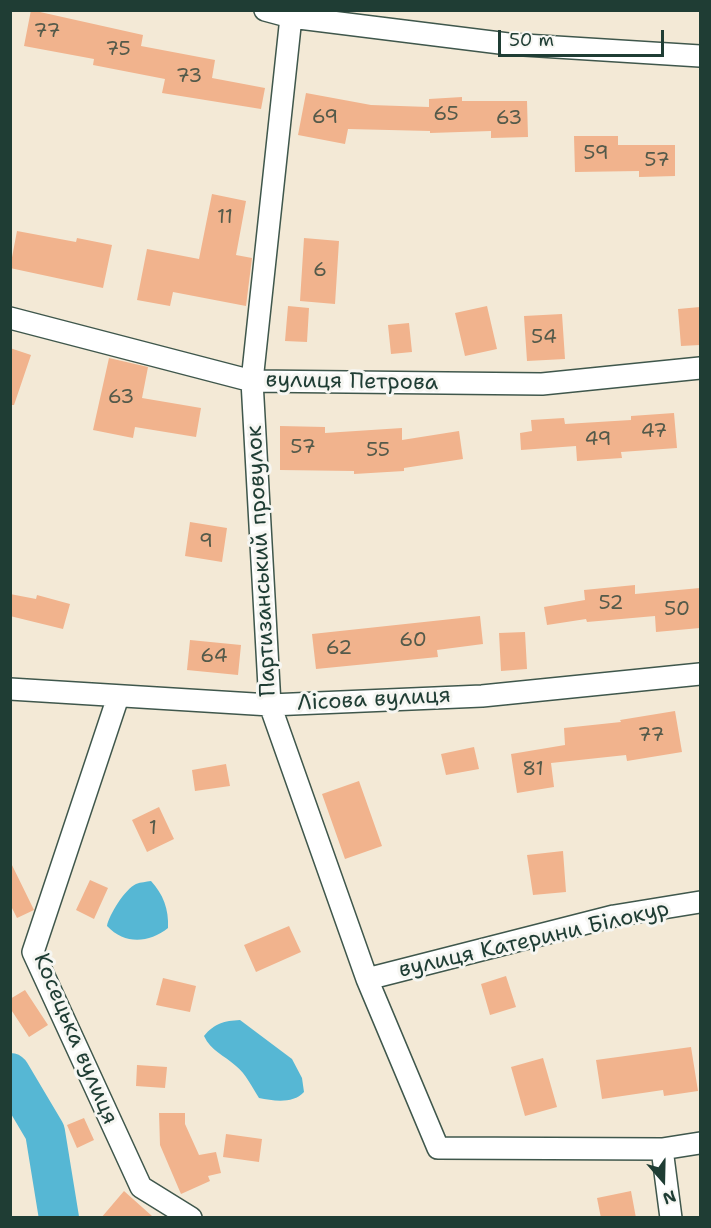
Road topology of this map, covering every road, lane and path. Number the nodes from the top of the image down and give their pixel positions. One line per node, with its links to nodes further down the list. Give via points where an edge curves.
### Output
1 (265, 10): 2 (street)
2 (291, 17): 3 (street, via 508,44); 6 (street, Партизанський провулок)
3 (700, 56)
4 (10, 318): 6 (street, вулиця Петрова)
5 (700, 368): 6 (street, вулиця Петрова, via 542,384)
6 (252, 381): 10 (street, Партизанський провулок)
7 (700, 674): 10 (street, Лісова вулиця, via 482,696)
8 (10, 688): 9 (street, Лісова вулиця)
9 (118, 697): 10 (street, Лісова вулиця); 15 (street, Косецька вулиця, via 33,952 141,1187)
10 (270, 705): 12 (street, Партизанський провулок)
11 (700, 902): 12 (street, вулиця Катерини Білокур, via 614,916)
12 (367, 979): 14 (street, Партизанський провулок, via 438,1148)
13 (700, 1143): 14 (street)
14 (662, 1149): 16 (street)
15 (191, 1218)
16 (671, 1218)

